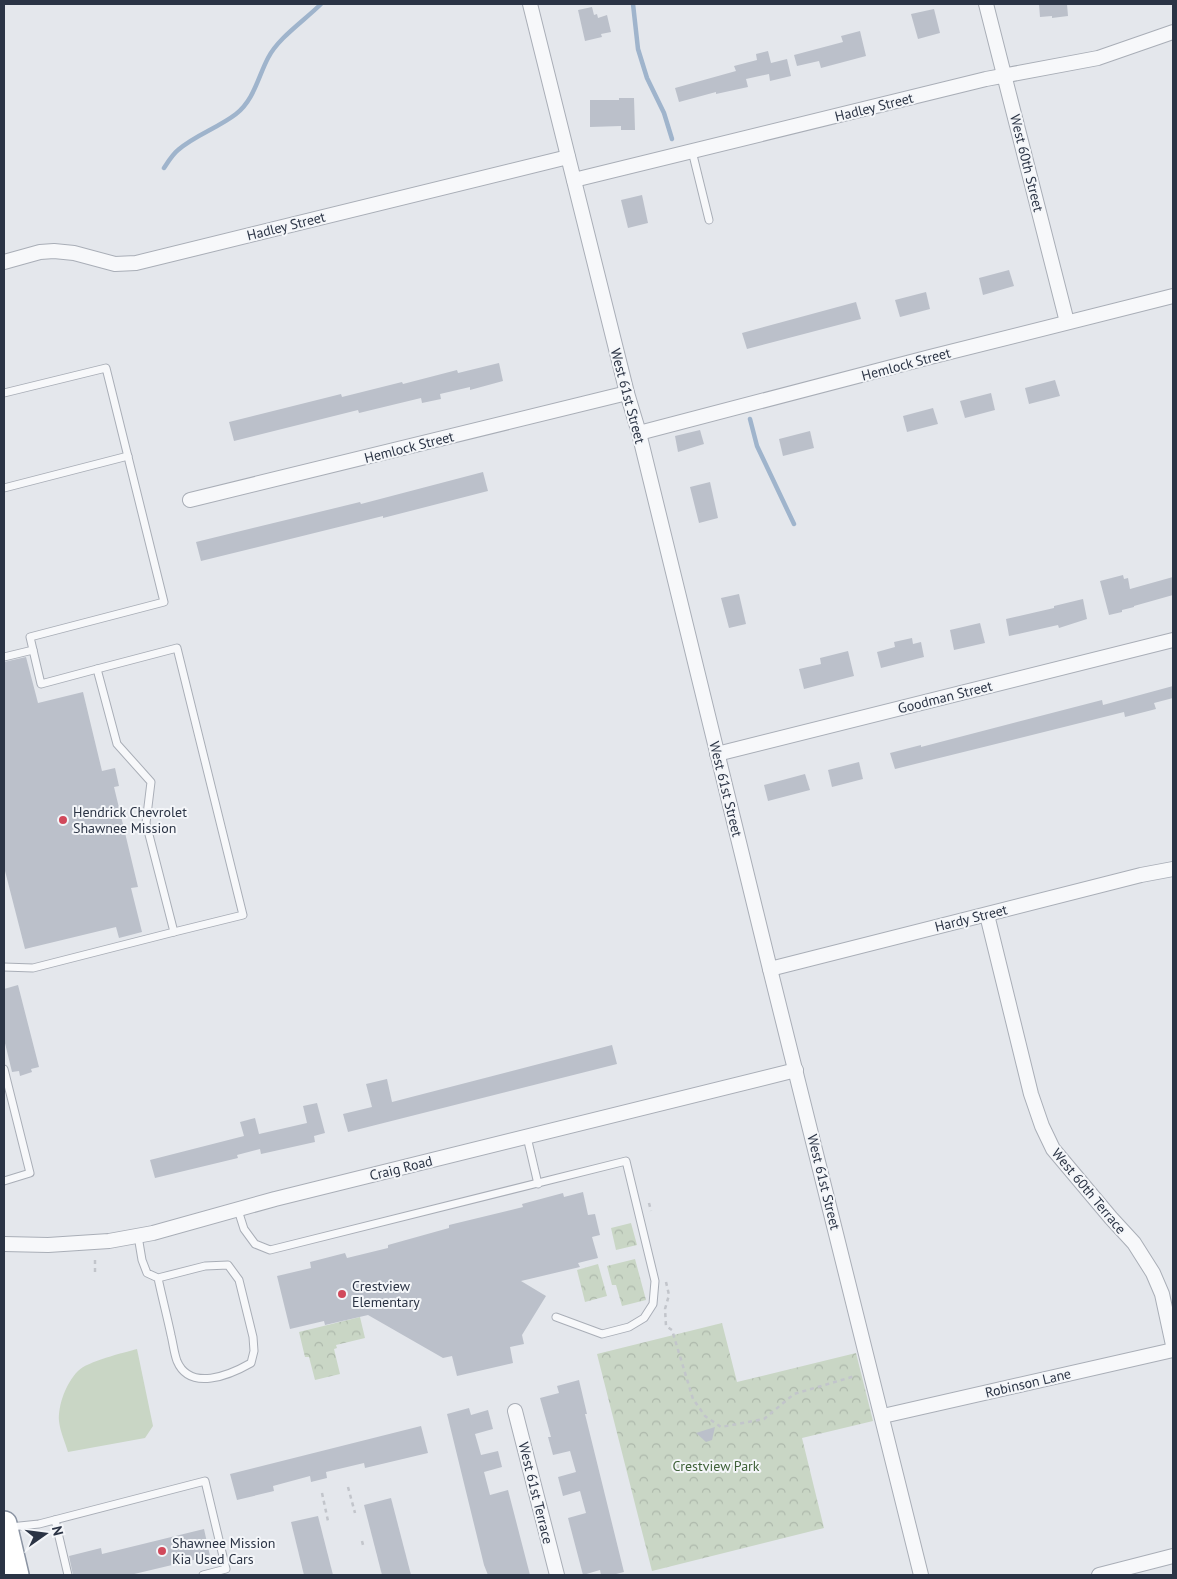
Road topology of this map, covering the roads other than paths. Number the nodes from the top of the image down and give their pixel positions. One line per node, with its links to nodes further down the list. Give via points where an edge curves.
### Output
1 (530, 4): 6 (street, West 61st Street)
2 (986, 4): 4 (street, West 60th Street)
3 (1173, 32): 4 (street, Hadley Street, via 1098,58)
4 (1004, 76): 5 (street, Hadley Street); 11 (street, West 60th Street)
5 (692, 152): 7 (street, Hadley Street); 8 (lane)
6 (568, 157): 7 (street, West 61st Street); 9 (street, Hadley Street, via 136,264 116,264 54,251)
7 (574, 180): 12 (street, West 61st Street)
8 (709, 220)
9 (4, 262)
10 (1173, 296): 11 (street, Hemlock Street)
11 (1068, 322): 14 (street, Hemlock Street)
12 (627, 393): 14 (street, West 61st Street); 17 (street, Hemlock Street)
13 (4, 394): 15 (lane, via 106,368)
14 (639, 433): 22 (street, West 61st Street)
15 (128, 456): 16 (lane); 19 (lane, via 164,602 30,637)
16 (4, 488)
17 (190, 500)
18 (1173, 640): 22 (street, Goodman Street)
19 (33, 650): 20 (lane); 21 (lane, via 41,684)
20 (4, 657)
21 (96, 669): 25 (lane, via 117,744 151,782 146,823); 25 (lane, via 177,648 243,915)
22 (717, 754): 27 (street, West 61st Street)
23 (1173, 869): 24 (street, Hardy Street)
24 (987, 915): 27 (street, Hardy Street); 38 (street, West 60th Terrace, via 1031,1094 1042,1126 1053,1149 1134,1243 1153,1273 1162,1294)
25 (174, 932): 26 (lane, via 33,968)
26 (4, 967)
27 (770, 969): 29 (street, West 61st Street)
28 (4, 1069): 31 (lane, via 30,1174)
29 (796, 1070): 30 (street, Craig Road); 41 (street, West 61st Street)
30 (527, 1137): 32 (lane); 33 (street, Craig Road)
31 (4, 1181)
32 (538, 1184): 33 (lane, via 270,1250 255,1244 244,1229); 37 (lane, via 626,1161 655,1281 653,1304 644,1318 629,1327 602,1334)
33 (238, 1210): 34 (street, Craig Road)
34 (138, 1236): 35 (street, Craig Road, via 48,1245); 36 (lane, via 147,1273)
35 (4, 1244)
36 (158, 1278): 36 (lane, via 178,1362 188,1375 202,1379 219,1377 251,1363 253,1337 239,1280 228,1266 205,1266)
37 (556, 1317)
38 (1173, 1345)
39 (1173, 1350): 41 (street, Robinson Lane)
40 (516, 1411): 48 (street, West 61st Terrace)
41 (883, 1416): 49 (street, West 61st Street)
42 (55, 1520): 43 (lane); 46 (lane); 47 (lane, via 204,1481 226,1569)
43 (4, 1526): 45 (highway)
44 (1173, 1556): 50 (street)
45 (16, 1575)
46 (68, 1575)
47 (202, 1575)
48 (557, 1575)
49 (921, 1575)
50 (1099, 1575)

